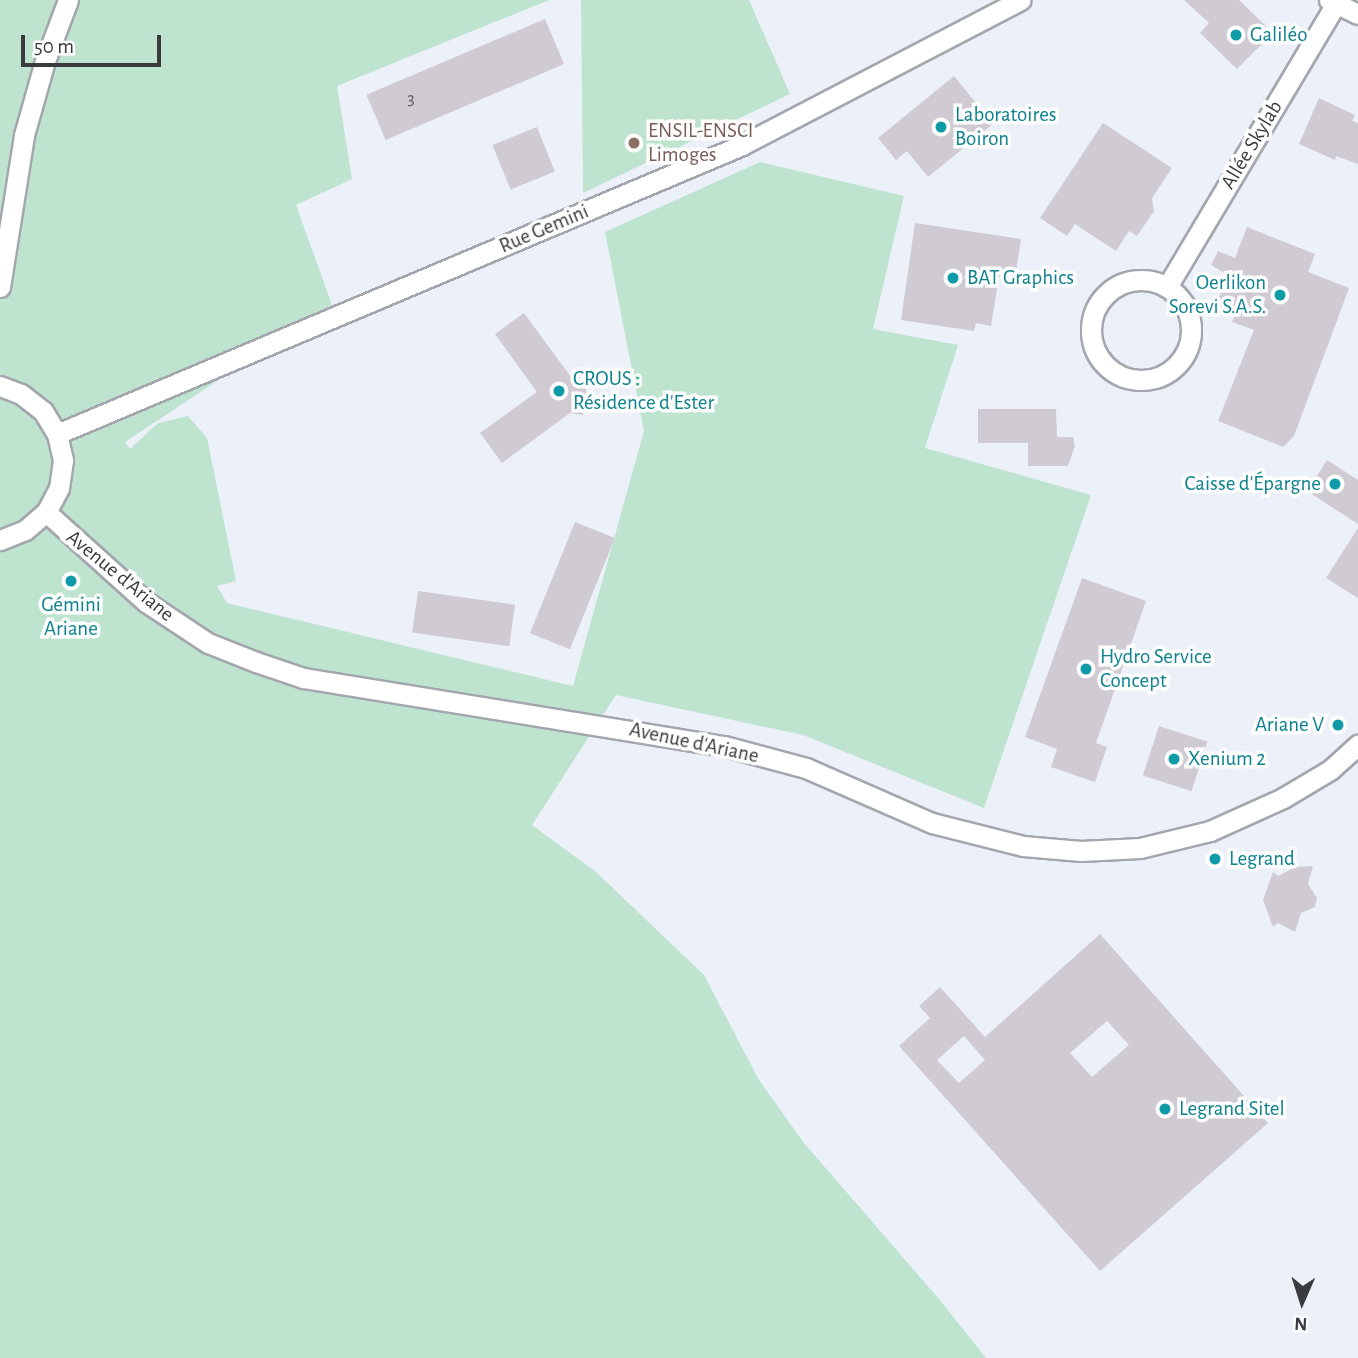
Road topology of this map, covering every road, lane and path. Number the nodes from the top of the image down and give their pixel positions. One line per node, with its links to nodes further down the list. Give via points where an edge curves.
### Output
1 (68, 0): 5 (street, via 24,135)
2 (1021, 0): 8 (street, Rue Gemini, via 742,145)
3 (1333, 2): 4 (street); 6 (street, Allée Skylab)
4 (1358, 14)
5 (0, 287)
6 (1167, 287): 6 (street, via 1183,303 1192,324 1186,354 1165,375 1149,380 1117,375 1104,365 1093,342 1093,316 1099,302 1123,283 1145,281)
7 (0, 386): 8 (street, via 33,401)
8 (57, 434): 9 (street, via 62,474)
9 (46, 512): 10 (street, via 25,530); 11 (street, Avenue d'Ariane, via 146,602 208,643 268,666 303,678 724,746 806,768 932,822 1010,844 1080,850 1140,848 1210,831 1283,798 1330,770)
10 (0, 540)
11 (1358, 745)

